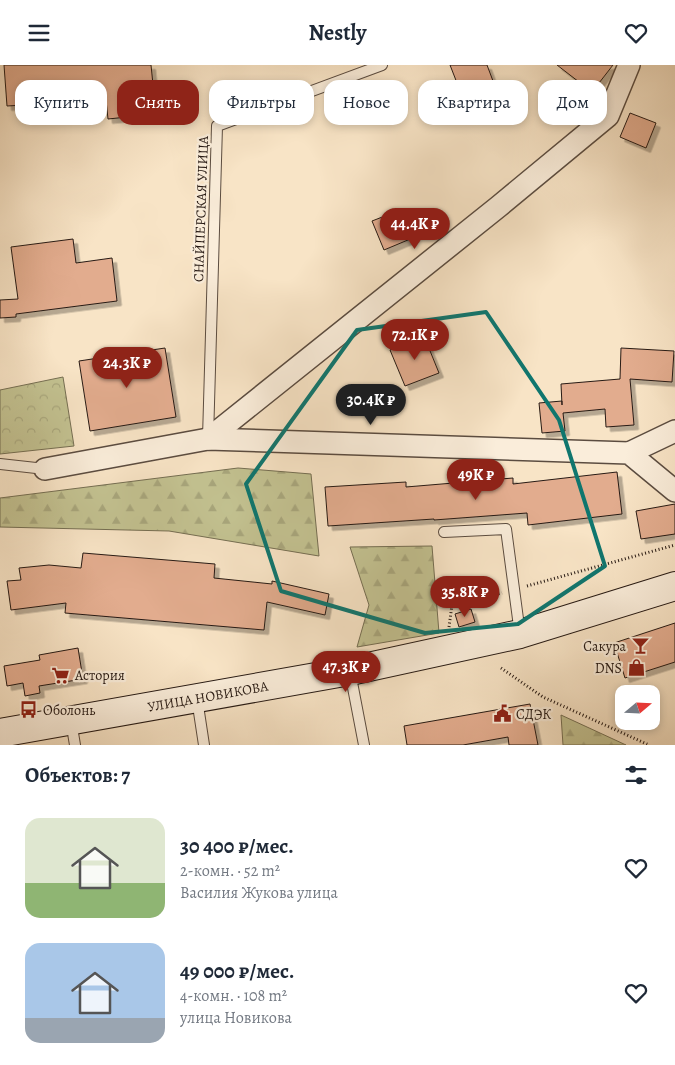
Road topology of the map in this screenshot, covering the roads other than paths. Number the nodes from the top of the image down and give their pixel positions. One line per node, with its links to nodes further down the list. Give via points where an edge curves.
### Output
1 (382, 65): 4 (lane, СНАЙПЕРСКАЯ УЛИЦА, via 217,126)
2 (629, 65): 4 (street, via 608,116)
3 (675, 431): 5 (street)
4 (208, 439): 5 (street); 7 (street)
5 (630, 453): 8 (street)
6 (0, 464): 7 (lane)
7 (45, 469)
8 (675, 491)
9 (444, 531): 11 (lane, via 506,529)
10 (675, 586): 11 (main road, УЛИЦА НОВИКОВА)
11 (520, 634): 12 (main road, УЛИЦА НОВИКОВА)
12 (350, 671): 13 (main road, УЛИЦА НОВИКОВА); 17 (lane)
13 (197, 699): 15 (main road, УЛИЦА НОВИКОВА); 16 (lane)
14 (0, 733): 15 (main road, УЛИЦА НОВИКОВА)
15 (73, 733)
16 (204, 745)
17 (364, 745)

